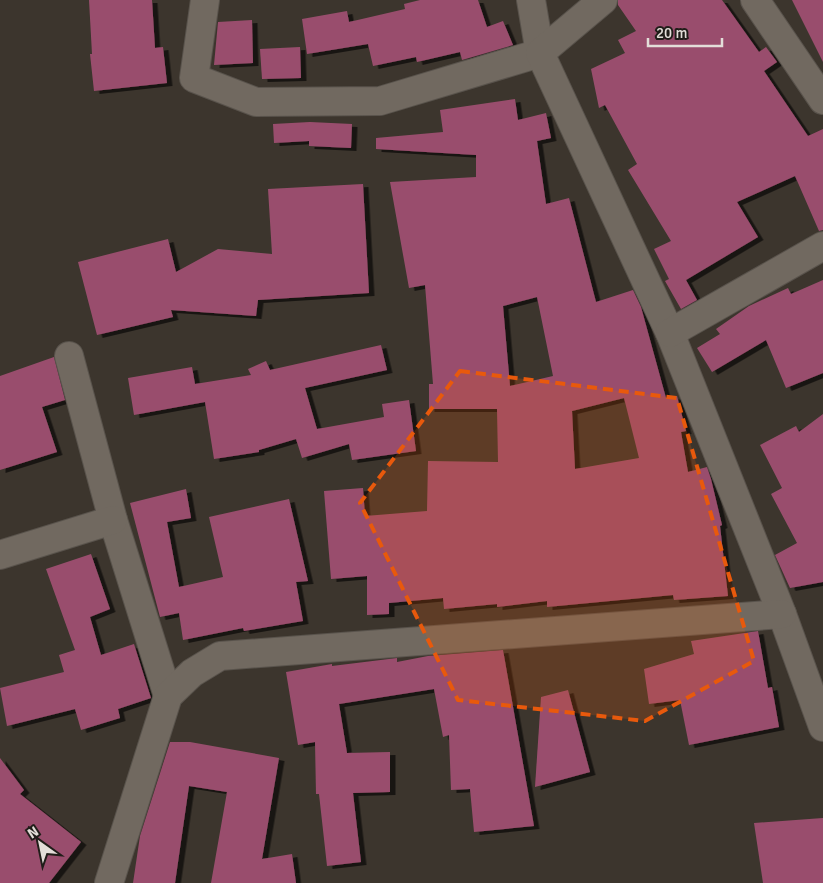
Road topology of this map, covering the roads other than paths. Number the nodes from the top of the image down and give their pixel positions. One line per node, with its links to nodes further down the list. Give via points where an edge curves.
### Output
1 (205, 0): 5 (street, via 194,78 256,102 380,101)
2 (531, 0): 5 (street)
3 (604, 0): 5 (street)
4 (755, 0): 6 (street)
5 (540, 53): 8 (street)
6 (823, 100)
7 (823, 246): 8 (street)
8 (670, 333): 12 (street)
9 (69, 356): 10 (street)
10 (113, 520): 11 (street); 13 (street)
11 (0, 555)
12 (782, 614): 13 (street, via 220,656 192,673); 14 (street)
13 (168, 696): 15 (street)
14 (823, 727)
15 (109, 883)

